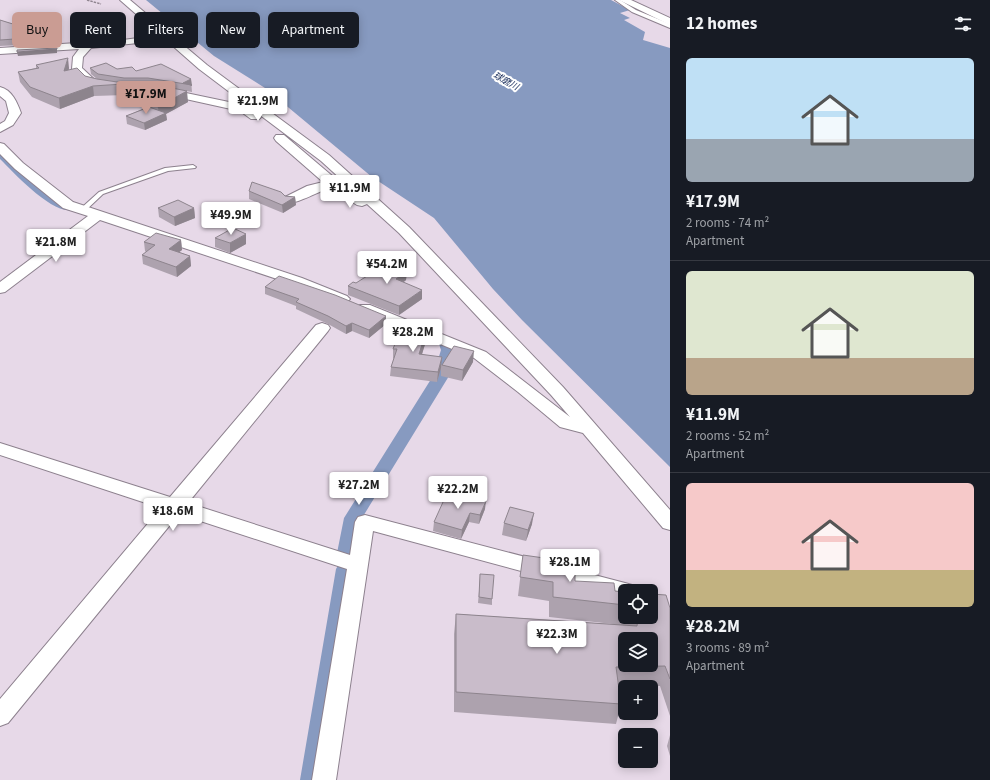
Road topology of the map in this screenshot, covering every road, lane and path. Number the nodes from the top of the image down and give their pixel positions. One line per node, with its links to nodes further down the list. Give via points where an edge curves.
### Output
1 (87, 0): 5 (path)
2 (125, 0): 6 (street)
3 (617, 0): 8 (lane, via 634,11)
4 (624, 0): 7 (street)
5 (101, 4)
6 (139, 12)
7 (670, 22)
8 (670, 26)
9 (70, 46): 12 (street)
10 (86, 48): 13 (street, via 78,57 77,69 91,83)
11 (180, 48): 23 (street, via 325,158)
12 (0, 51)
13 (106, 87)
14 (0, 90): 16 (street)
15 (154, 90): 21 (street, via 244,108 308,161)
16 (5, 101): 17 (street, via 16,113 9,123)
17 (0, 129)
18 (0, 147): 24 (street, via 50,193)
19 (193, 167): 24 (lane, via 167,169 101,193)
20 (303, 171): 21 (street)
21 (330, 184): 22 (street, via 312,189); 23 (street, via 361,202)
22 (290, 200)
23 (381, 208): 28 (street, via 496,326)
24 (82, 211): 25 (street)
25 (97, 216): 26 (street); 28 (street, via 297,281 480,355 566,423)
26 (0, 289)
27 (322, 328): 30 (street)
28 (589, 429): 31 (street)
29 (0, 449): 30 (street)
30 (175, 506): 32 (street); 34 (street)
31 (670, 524)
32 (357, 564): 33 (street, via 365,522); 35 (street)
33 (618, 589)
34 (0, 716)
35 (324, 780)

